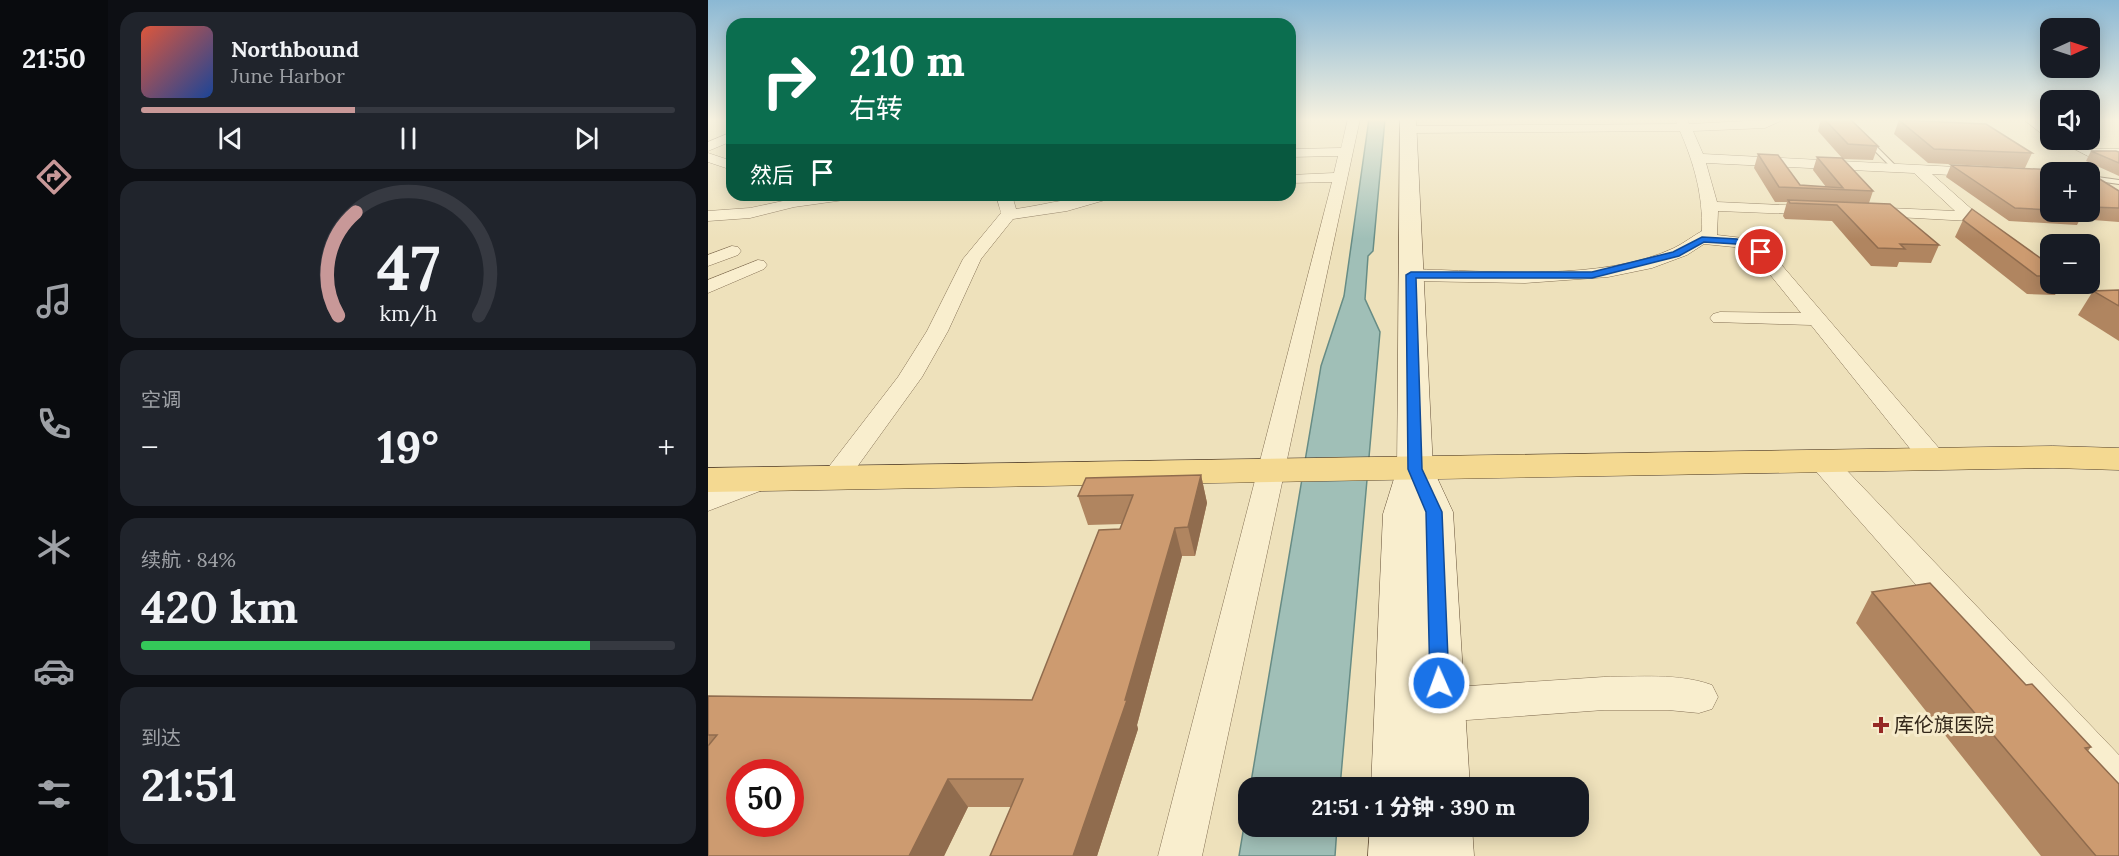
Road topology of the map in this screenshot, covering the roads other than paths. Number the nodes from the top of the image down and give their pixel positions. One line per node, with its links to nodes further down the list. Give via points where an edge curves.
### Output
1 (1697, 158): 17 (street)
2 (1316, 159): 7 (street)
3 (1344, 159): 7 (street)
4 (1409, 159): 23 (main road)
5 (1716, 159): 8 (street)
6 (1886, 159): 8 (lane)
7 (1343, 165): 11 (street); 31 (street)
8 (1895, 168): 9 (street)
9 (1918, 169): 10 (street); 17 (street, via 1970,216)
10 (2040, 175)
11 (1296, 177)
12 (2100, 179): 13 (lane)
13 (2119, 182)
14 (801, 201): 18 (street, via 750,213)
15 (1085, 201): 16 (street, via 1067,206)
16 (1006, 205): 33 (street, via 973,258 907,383)
17 (1710, 206): 19 (street, via 1710,233)
18 (708, 216)
19 (1702, 239): 23 (street, via 1676,254 1592,275); 26 (street, via 1737,242 1761,252)
20 (732, 251): 21 (street)
21 (708, 261)
22 (758, 265): 24 (street)
23 (1411, 275): 30 (main road)
24 (708, 287)
25 (1720, 318): 26 (street)
26 (1819, 319): 28 (street)
27 (2119, 459): 28 (main road)
28 (1934, 460): 29 (main road)
29 (1823, 462): 30 (main road); 40 (street)
30 (1415, 469): 31 (main road); 37 (main road, via 1434,512); 38 (main road, via 1402,514)
31 (1272, 471): 33 (main road); 43 (street)
32 (766, 479): 33 (main road); 34 (main road); 35 (street)
33 (834, 479)
34 (708, 480)
35 (708, 501)
36 (1699, 697): 37 (street, via 1606,695)
37 (1440, 705): 39 (main road)
38 (1398, 777)
39 (1443, 777)
40 (2119, 784)
41 (1398, 837): 44 (main road)
42 (1444, 837): 45 (main road)
43 (1180, 856)
44 (1397, 856)
45 (1445, 856)

